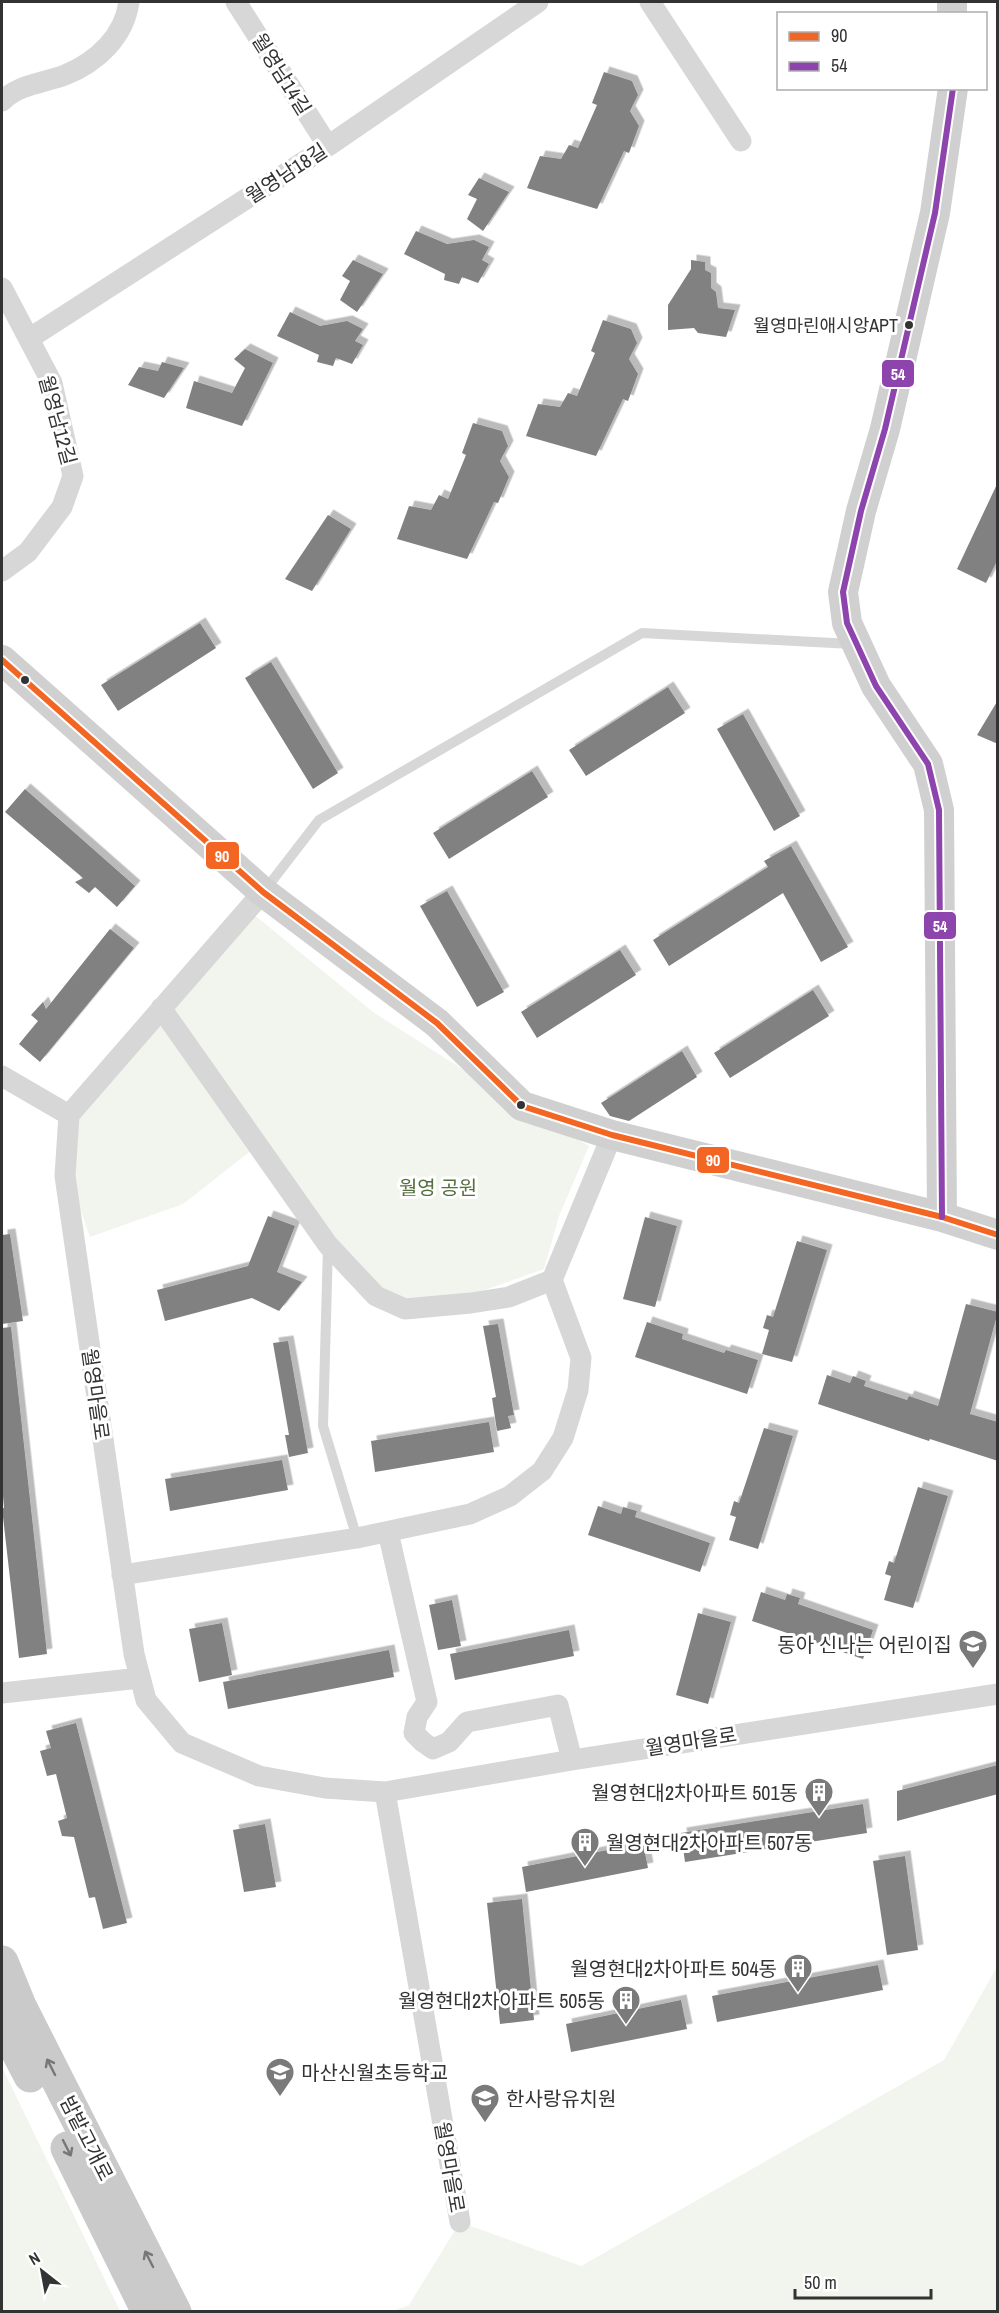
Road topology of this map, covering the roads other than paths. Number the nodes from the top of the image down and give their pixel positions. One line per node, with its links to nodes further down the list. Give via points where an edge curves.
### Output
1 (129, 2): 6 (street, via 114,40 91,62 65,75 25,86)
2 (236, 2): 8 (street, 월영남14길)
3 (538, 2): 8 (street, 월영남18길)
4 (650, 2): 7 (street)
5 (953, 90): 12 (main road, via 935,213 843,592 847,623)
6 (2, 100)
7 (741, 141)
8 (328, 146): 10 (street, 월영남18길)
9 (2, 288): 10 (street, 월영남12길)
10 (30, 338): 11 (street, 월영남12길, via 52,383 74,476 62,507 28,552)
11 (2, 571)
12 (856, 645): 14 (lane, via 642,633 319,820); 19 (main road, via 876,686 928,764 939,810)
13 (5, 668): 14 (main road)
14 (263, 892): 15 (street); 18 (main road, via 437,1023 522,1106)
15 (161, 1008): 17 (street); 21 (street)
16 (2, 1076): 17 (street)
17 (69, 1115): 25 (street, 월영마을로, via 65,1176)
18 (612, 1135): 19 (main road); 22 (street)
19 (942, 1216): 20 (main road)
20 (998, 1235)
21 (328, 1245): 22 (street, via 376,1296 405,1309 509,1297); 24 (lane, via 323,1426)
22 (552, 1280): 23 (street, via 581,1358 578,1390 563,1438 542,1471 510,1496 470,1514)
23 (388, 1532): 24 (street); 29 (street, via 427,1702 417,1717 414,1733 433,1749 449,1742 467,1722 558,1705)
24 (357, 1538): 25 (street)
25 (123, 1575): 26 (street, 월영마을로)
26 (140, 1678): 27 (street); 30 (street, 월영마을로, via 146,1700 182,1743 259,1776 325,1788)
27 (2, 1693)
28 (998, 1694): 29 (street, 월영마을로)
29 (572, 1760): 30 (street, 월영마을로)
30 (385, 1791): 33 (street, 월영마을로)
31 (2, 1962): 35 (main road, 밤밭고개로, one-way to 31, via 20,2006)
32 (2, 2022): 34 (main road, 밤밭고개로, one-way to 34)
33 (460, 2222)
34 (148, 2312)
35 (175, 2312)

